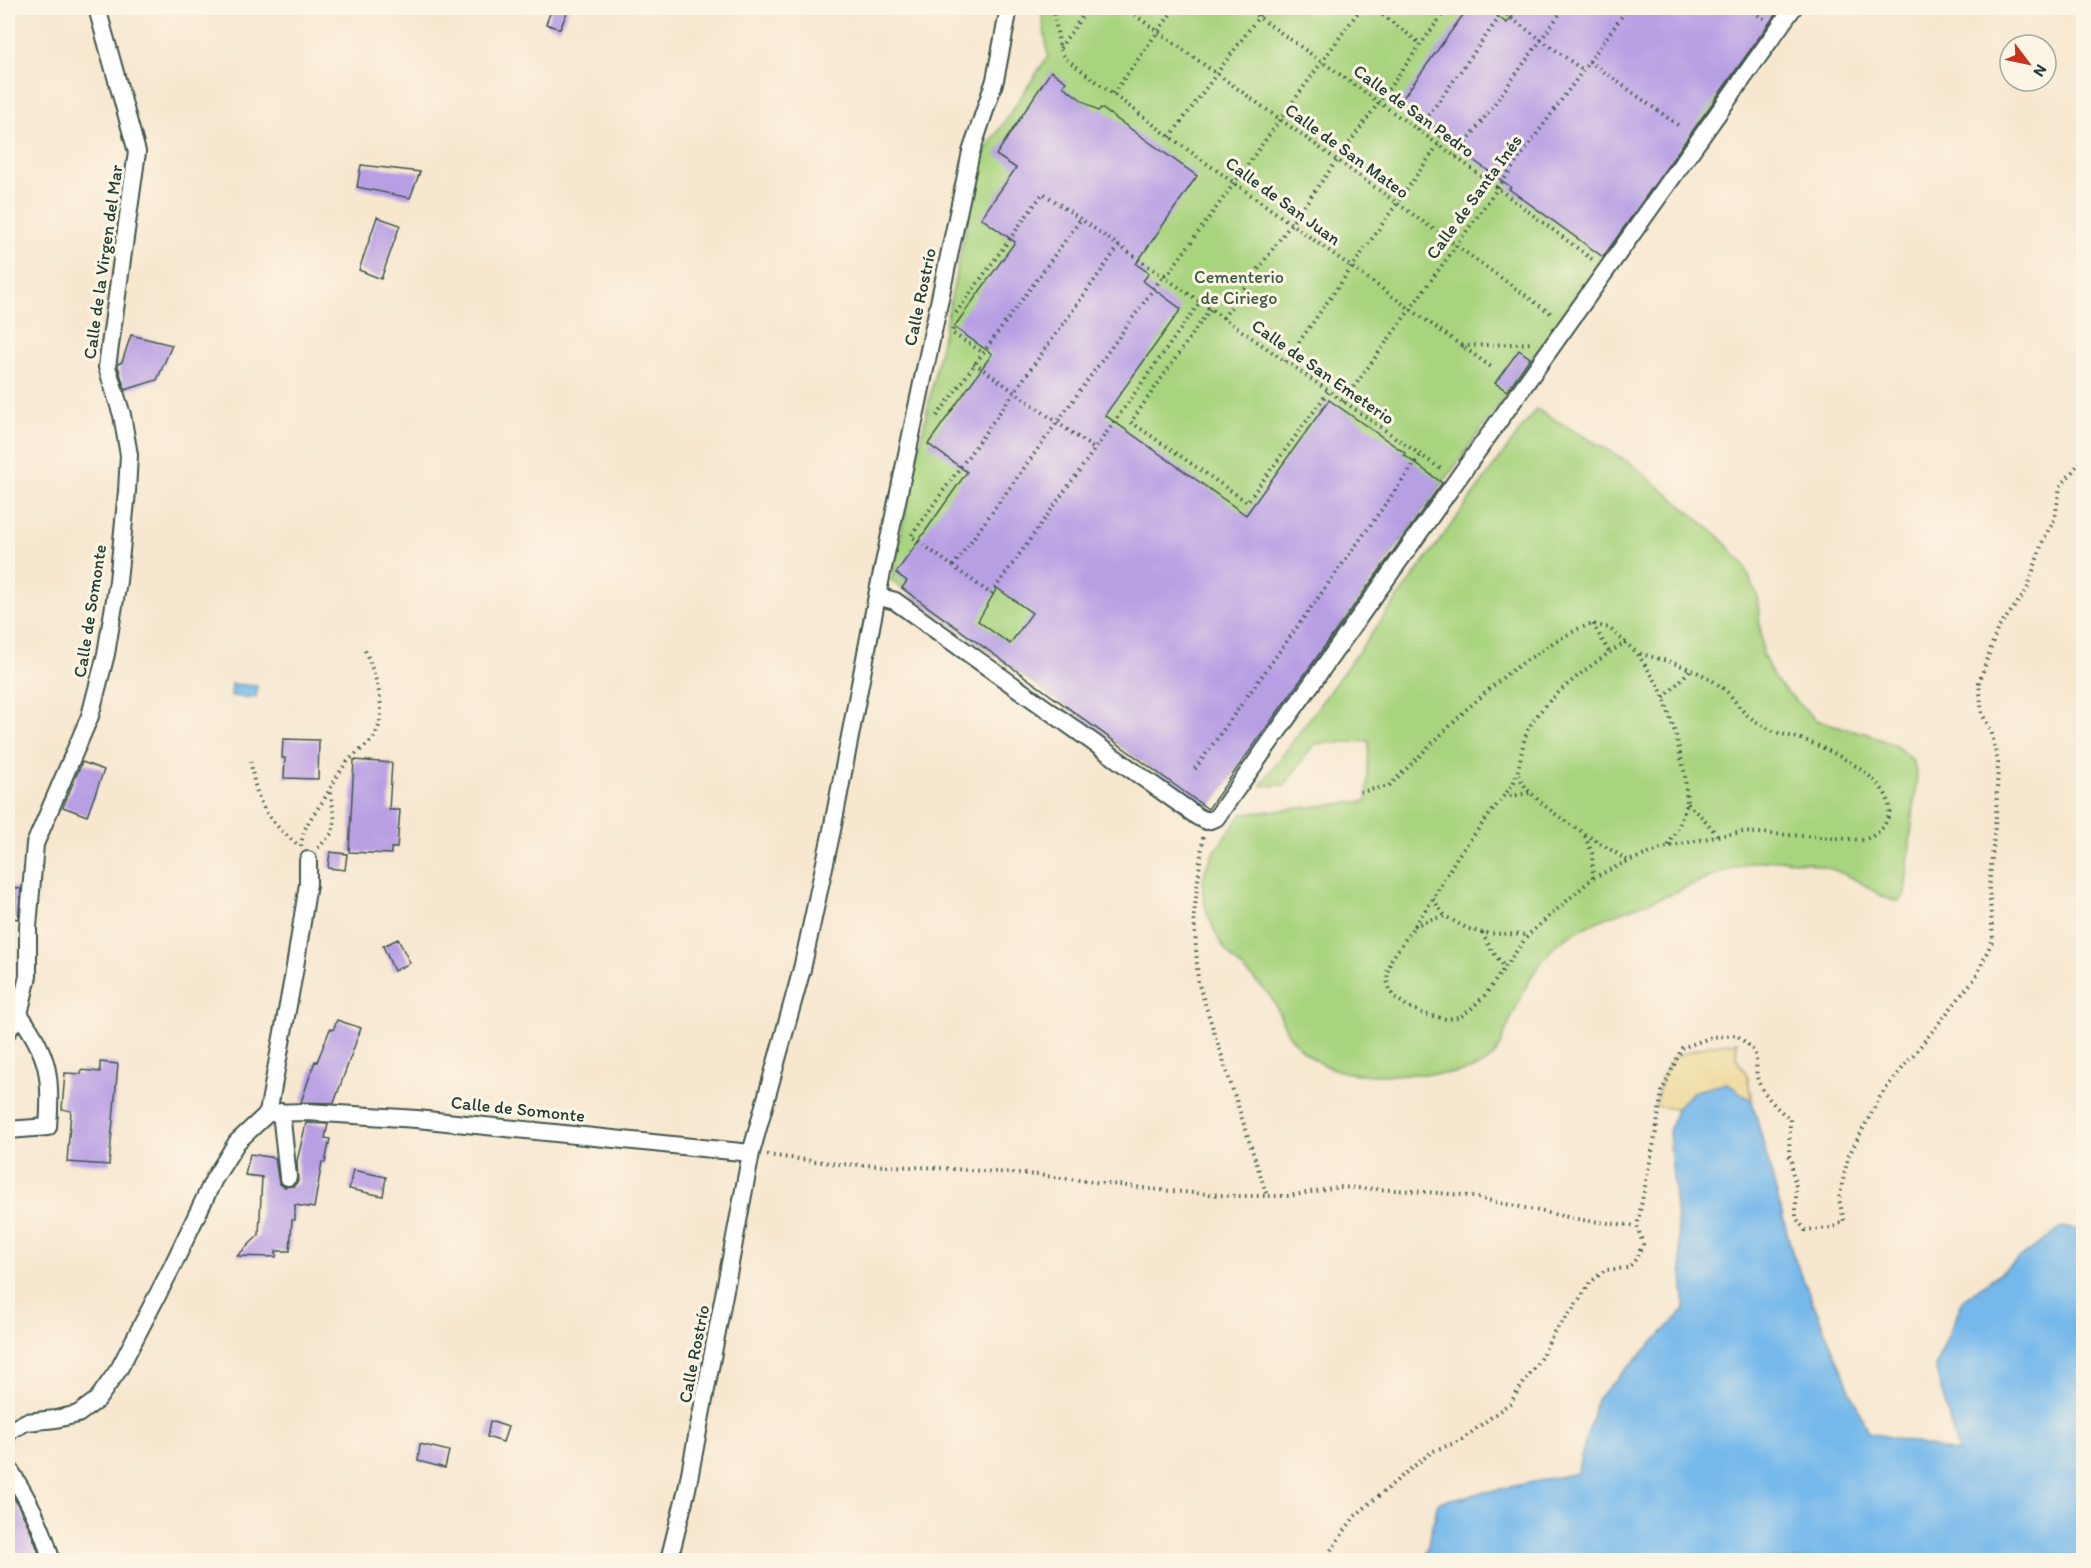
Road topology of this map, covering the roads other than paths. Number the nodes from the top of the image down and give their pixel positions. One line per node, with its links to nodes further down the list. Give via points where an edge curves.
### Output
1 (97, 8): 4 (street, Calle de la Virgen del Mar, via 137,152 107,367 129,455)
2 (1009, 8): 5 (street, Calle Rostrío, via 995,80 970,152)
3 (1793, 8): 5 (street, via 1216,818 1207,821 1198,817 896,601)
4 (123, 525): 7 (street, Calle de Somonte, via 106,654 90,716 35,844 28,976)
5 (877, 596): 11 (street, Calle Rostrío, via 832,830)
6 (305, 854): 9 (street, via 308,884)
7 (19, 1014): 8 (street, Calle de Somonte); 10 (street, via 43,1054 51,1092 48,1127)
8 (8, 1031)
9 (275, 1112): 11 (street, Calle de Somonte, via 438,1121); 12 (street); 13 (street, via 237,1142 214,1179 119,1369 97,1400 78,1414)
10 (8, 1130)
11 (758, 1154): 16 (street, Calle Rostrío)
12 (288, 1177)
13 (8, 1428)
14 (8, 1467): 15 (street, via 27,1498)
15 (51, 1560)
16 (669, 1560)

